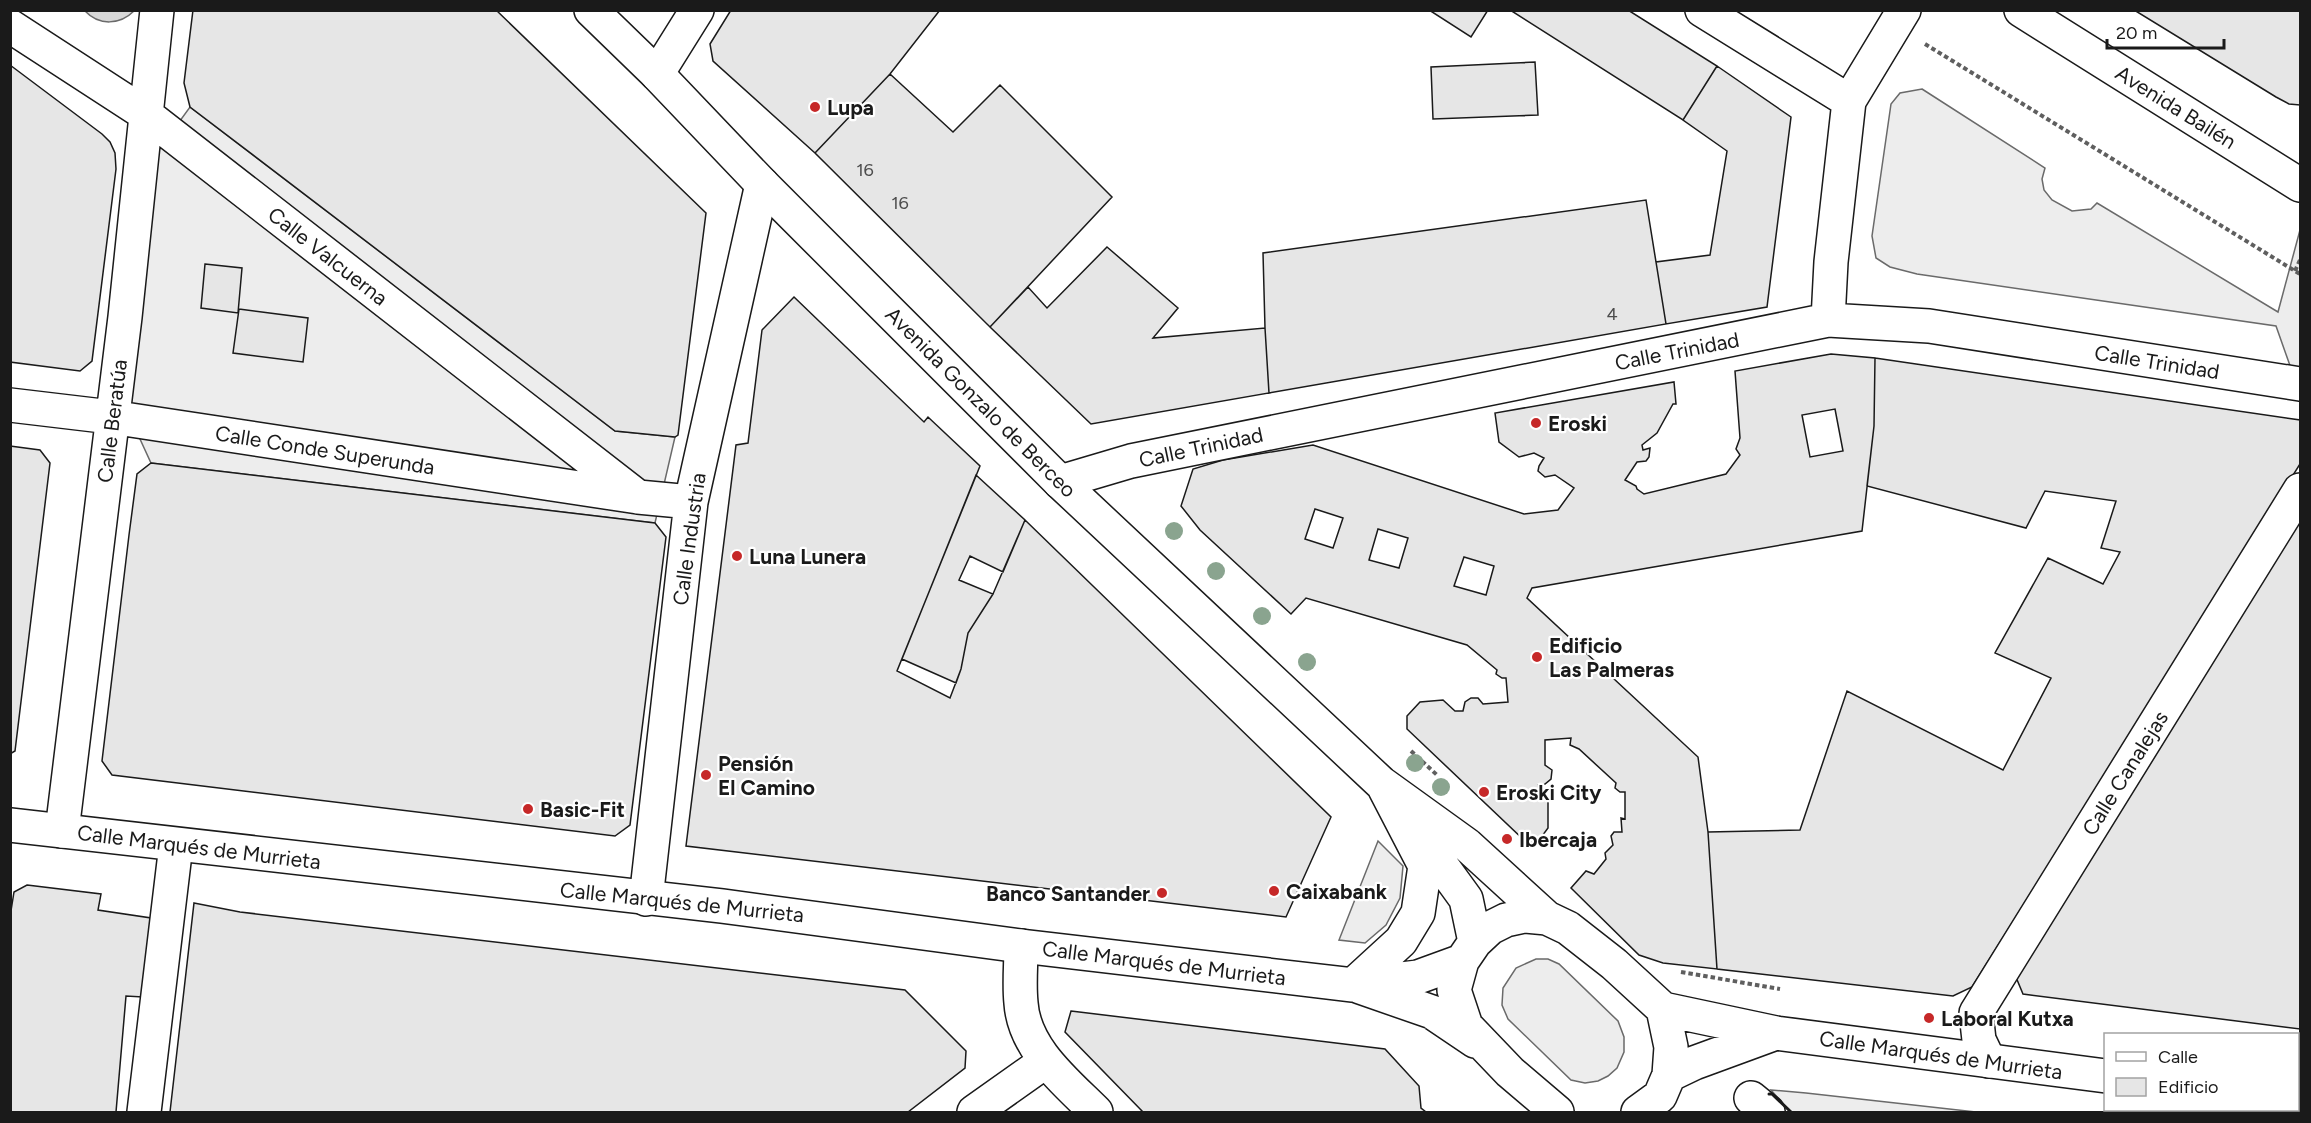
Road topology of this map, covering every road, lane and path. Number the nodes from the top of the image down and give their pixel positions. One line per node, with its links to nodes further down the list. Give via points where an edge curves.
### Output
1 (157, 10): 10 (street, Calle Beratúa)
2 (591, 10): 8 (street, Avenida Gonzalo de Berceo)
3 (698, 10): 8 (street)
4 (1702, 10): 9 (street)
5 (2021, 10): 12 (street, Avenida Bailén)
6 (1900, 18): 9 (street); 14 (path)
7 (10, 26): 10 (street, Calle Valcuerna)
8 (657, 74): 11 (street, Avenida Gonzalo de Berceo)
9 (1849, 101): 16 (street)
10 (144, 113): 19 (street, Calle Beratúa, via 125,317); 22 (street, Calle Valcuerna)
11 (762, 184): 20 (street, Avenida Gonzalo de Berceo); 23 (street, Calle Industria)
12 (2301, 184)
13 (2301, 260): 14 (path)
14 (2295, 270): 15 (path)
15 (2301, 274)
16 (1828, 320): 17 (street, Calle Trinidad, via 1929,326); 20 (street, Calle Trinidad, via 1143,459)
17 (2301, 384)
18 (10, 405): 19 (street, Calle Conde Superunda)
19 (111, 417): 22 (street, Calle Conde Superunda); 26 (street, Calle Beratúa)
20 (1060, 482): 24 (street, Avenida Gonzalo de Berceo)
21 (2301, 490): 37 (street, Calle Canalejas, via 1976,1013 1979,1040)
22 (638, 497): 23 (street, Calle Conde Superunda)
23 (691, 502): 28 (street, Calle Industria)
24 (1381, 783): 29 (street, Avenida Gonzalo de Berceo, via 1467,845); 31 (street, Avenida Gonzalo de Berceo, via 1466,899); 32 (street, Avenida Gonzalo de Berceo, via 1425,866 1419,913 1401,941)
25 (10, 825): 26 (street, Calle Marqués de Murrieta)
26 (62, 831): 27 (street, Calle Marqués de Murrieta)
27 (176, 845): 28 (street, Calle Marqués de Murrieta); 41 (street)
28 (646, 899): 30 (street, Calle Marqués de Murrieta)
29 (1547, 918): 31 (street, Calle Marqués de Murrieta, via 1524,916 1506,920 1490,928); 33 (street, via 1568,928 1614,964)
30 (1021, 946): 32 (street, Calle Marqués de Murrieta); 36 (street, via 1021,1005 1032,1040)
31 (1469, 951): 32 (street, Calle Marqués de Murrieta, via 1419,977); 35 (street, via 1454,990 1466,1026)
32 (1353, 984): 35 (street, Calle Marqués de Murrieta, via 1432,1012)
33 (1663, 1009): 34 (street, Calle Marqués de Murrieta); 39 (street, via 1671,1047)
34 (1776, 1033): 37 (street, Calle Marqués de Murrieta); 39 (street, Calle Marqués de Murrieta, via 1694,1063)
35 (1490, 1051): 40 (street)
36 (1046, 1061): 42 (street); 43 (street)
37 (1989, 1061): 38 (street, Calle Marqués de Murrieta)
38 (2104, 1076)
39 (1660, 1099)
40 (1557, 1112)
41 (144, 1113)
42 (974, 1113)
43 (1096, 1113)

